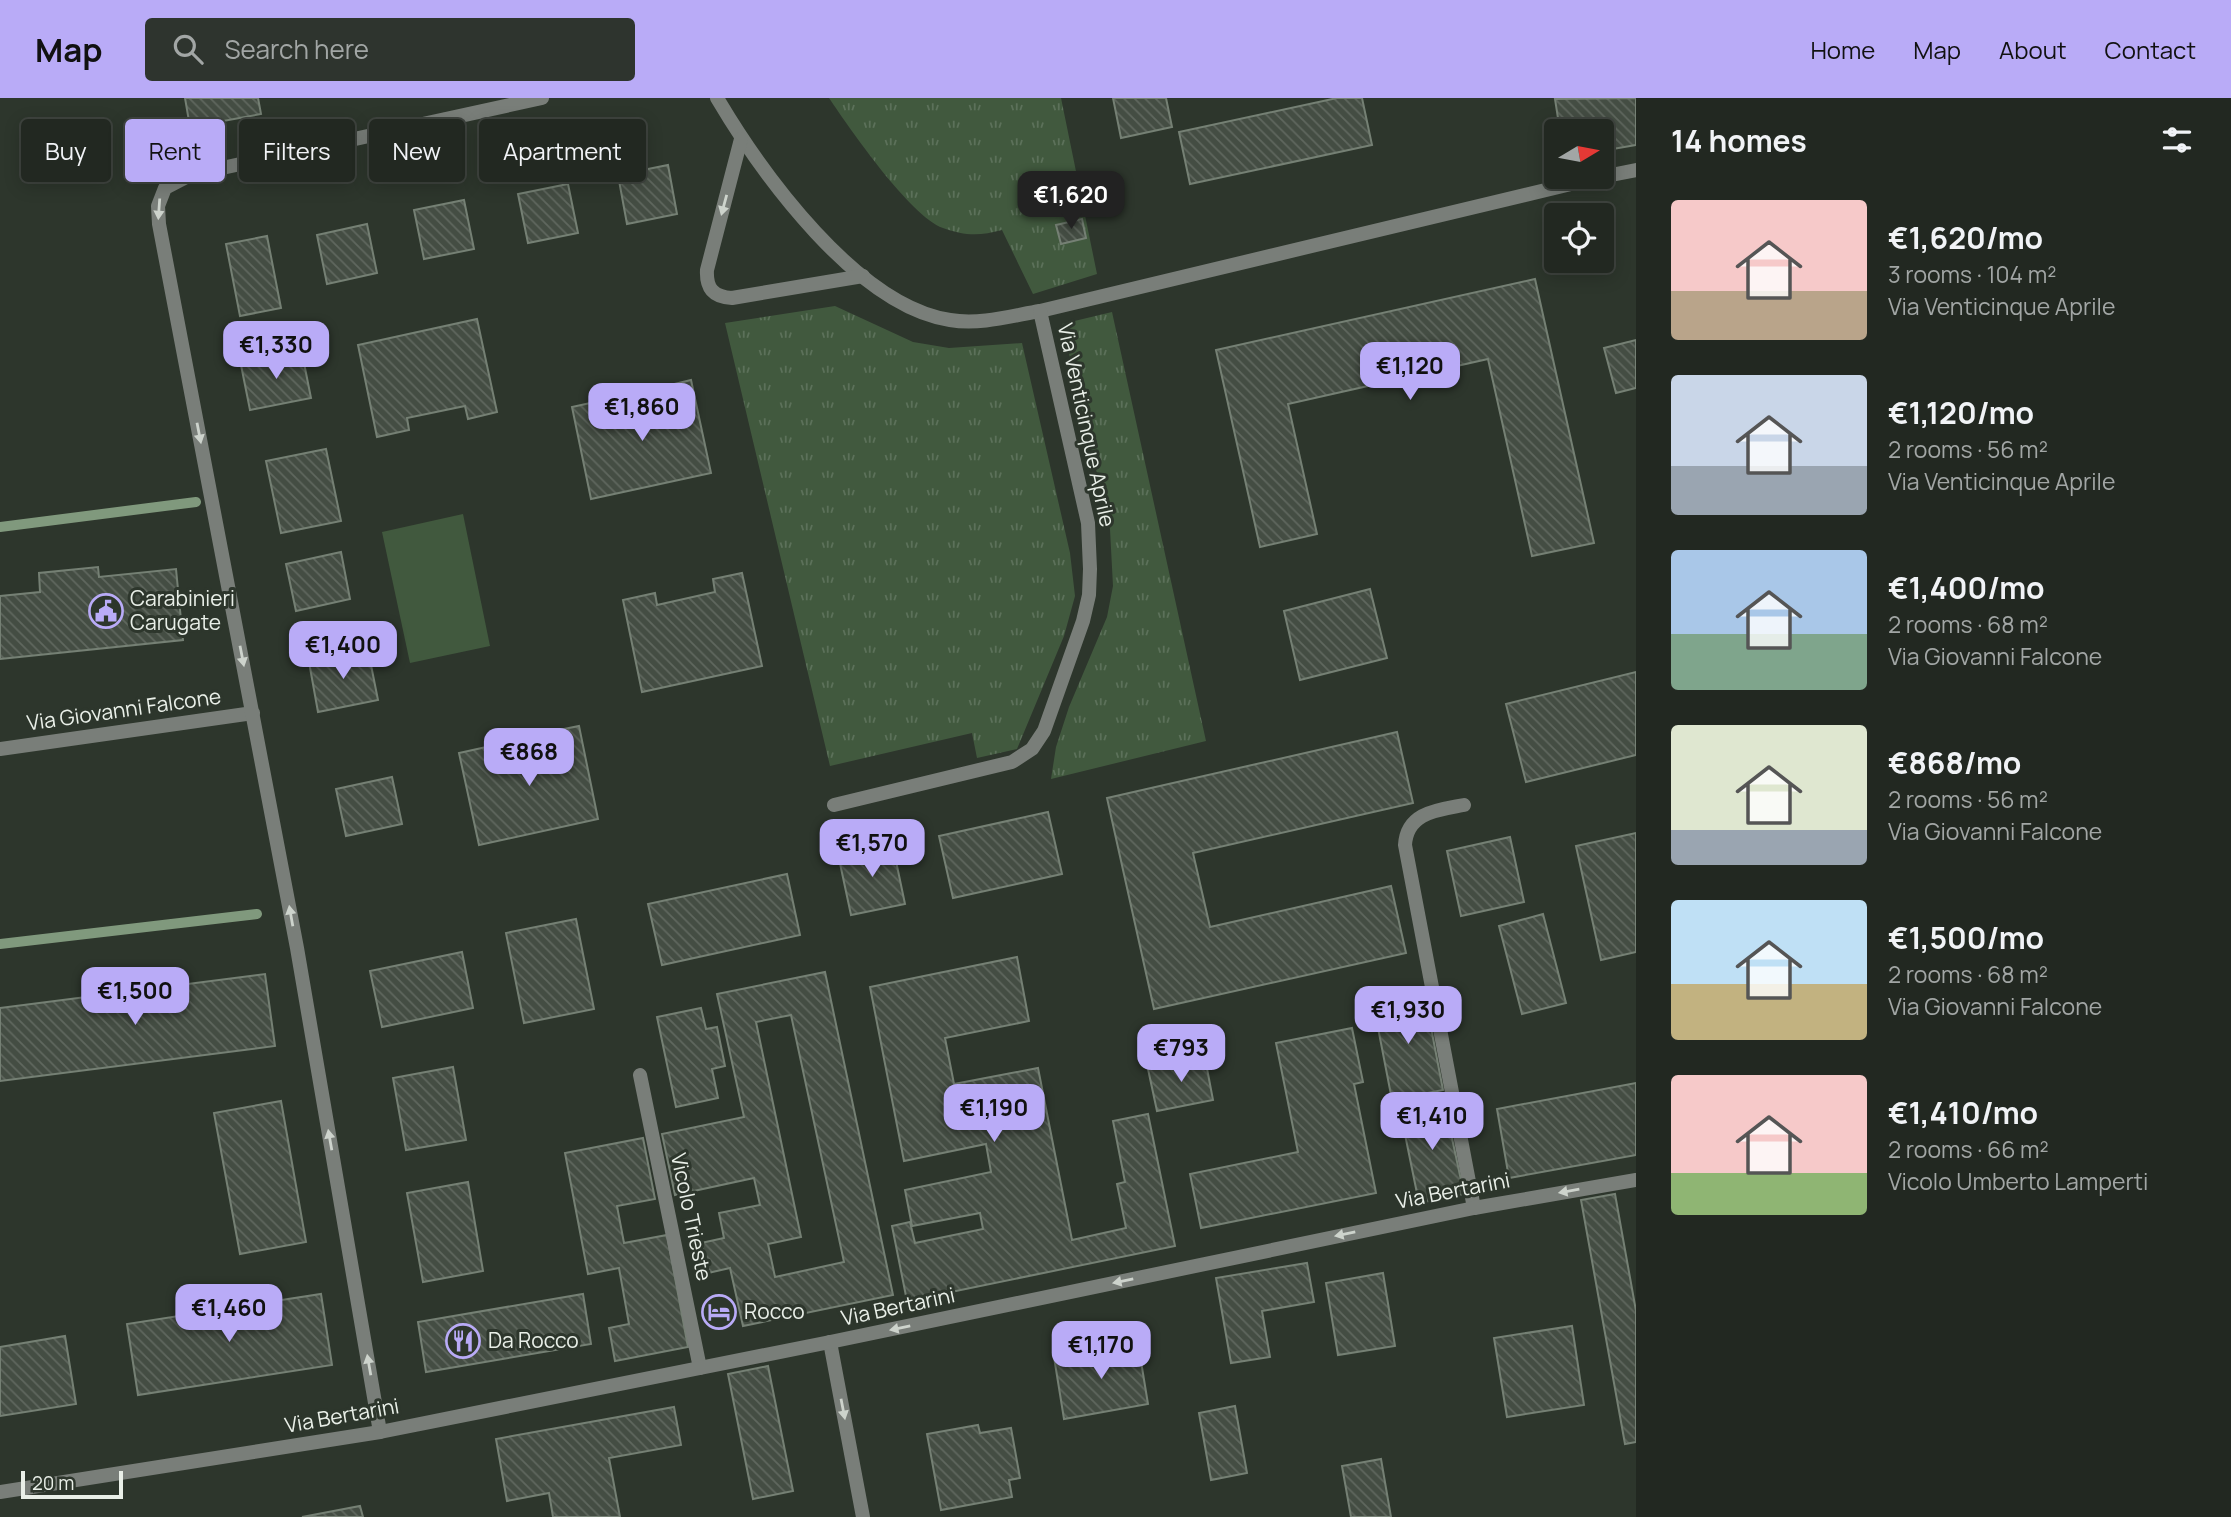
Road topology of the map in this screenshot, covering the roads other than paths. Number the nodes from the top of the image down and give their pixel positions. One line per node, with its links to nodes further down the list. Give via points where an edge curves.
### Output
1 (542, 98): 9 (street, one-way to 9, via 190,175 173,182 160,197 159,225)
2 (717, 98): 3 (street, Via Venticinque Aprile)
3 (741, 139): 7 (street, Via Venticinque Aprile, via 795,210); 7 (street, one-way to 7, via 707,270 711,291 732,298)
4 (1636, 170): 5 (street, Via Venticinque Aprile)
5 (1614, 174)
6 (1551, 189): 8 (street, Via Venticinque Aprile)
7 (863, 276): 8 (street, Via Venticinque Aprile, via 907,306 947,320 979,321)
8 (1040, 311): 11 (street, Via Venticinque Aprile, via 1091,544 1083,621 1048,722 1031,749 1012,762)
9 (253, 713): 10 (street, Via Giovanni Falcone); 18 (street, one-way to 9)
10 (0, 749)
11 (834, 805)
12 (1464, 805): 15 (street, via 1416,819 1409,825 1405,845)
13 (640, 1075): 17 (street, Vicolo Trieste)
14 (1636, 1180): 15 (street, Via Bertarini, one-way to 15)
15 (1474, 1208): 16 (street, Via Bertarini, one-way to 16)
16 (830, 1342): 17 (street, Via Bertarini); 20 (street, one-way to 20)
17 (701, 1368): 18 (street, Via Bertarini)
18 (380, 1432): 19 (street, Via Bertarini)
19 (0, 1492)
20 (863, 1517)

